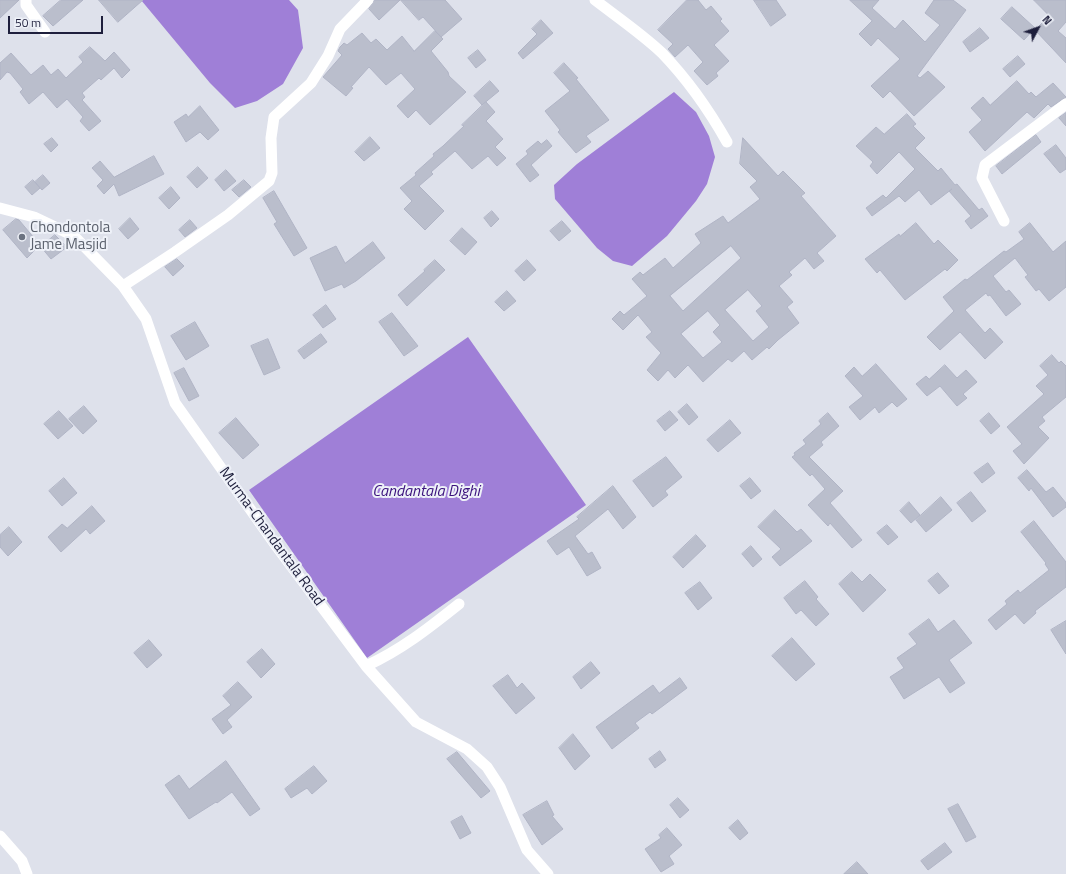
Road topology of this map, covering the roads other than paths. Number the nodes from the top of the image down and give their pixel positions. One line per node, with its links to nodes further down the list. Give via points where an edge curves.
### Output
1 (26, 0): 4 (street, via 26,5)
2 (368, 0): 9 (street, via 340,29 328,56 311,83 274,117 271,138 272,173 269,181 176,252)
3 (595, 0): 6 (street, via 661,52 691,86)
4 (45, 32)
5 (1066, 104): 8 (street, via 985,165 982,178)
6 (727, 142)
7 (0, 208): 9 (street, Murma-Chandantala Road, via 34,217 74,236)
8 (1004, 221)
9 (123, 286): 11 (street, Murma-Chandantala Road, via 146,319 175,403 276,547)
10 (459, 604): 11 (street, via 418,638)
11 (366, 666): 14 (street, Murma-Chandantala Road, via 416,722 468,749 487,767 500,787 527,850)
12 (0, 836): 13 (street, via 22,861)
13 (27, 874)
14 (548, 874)

